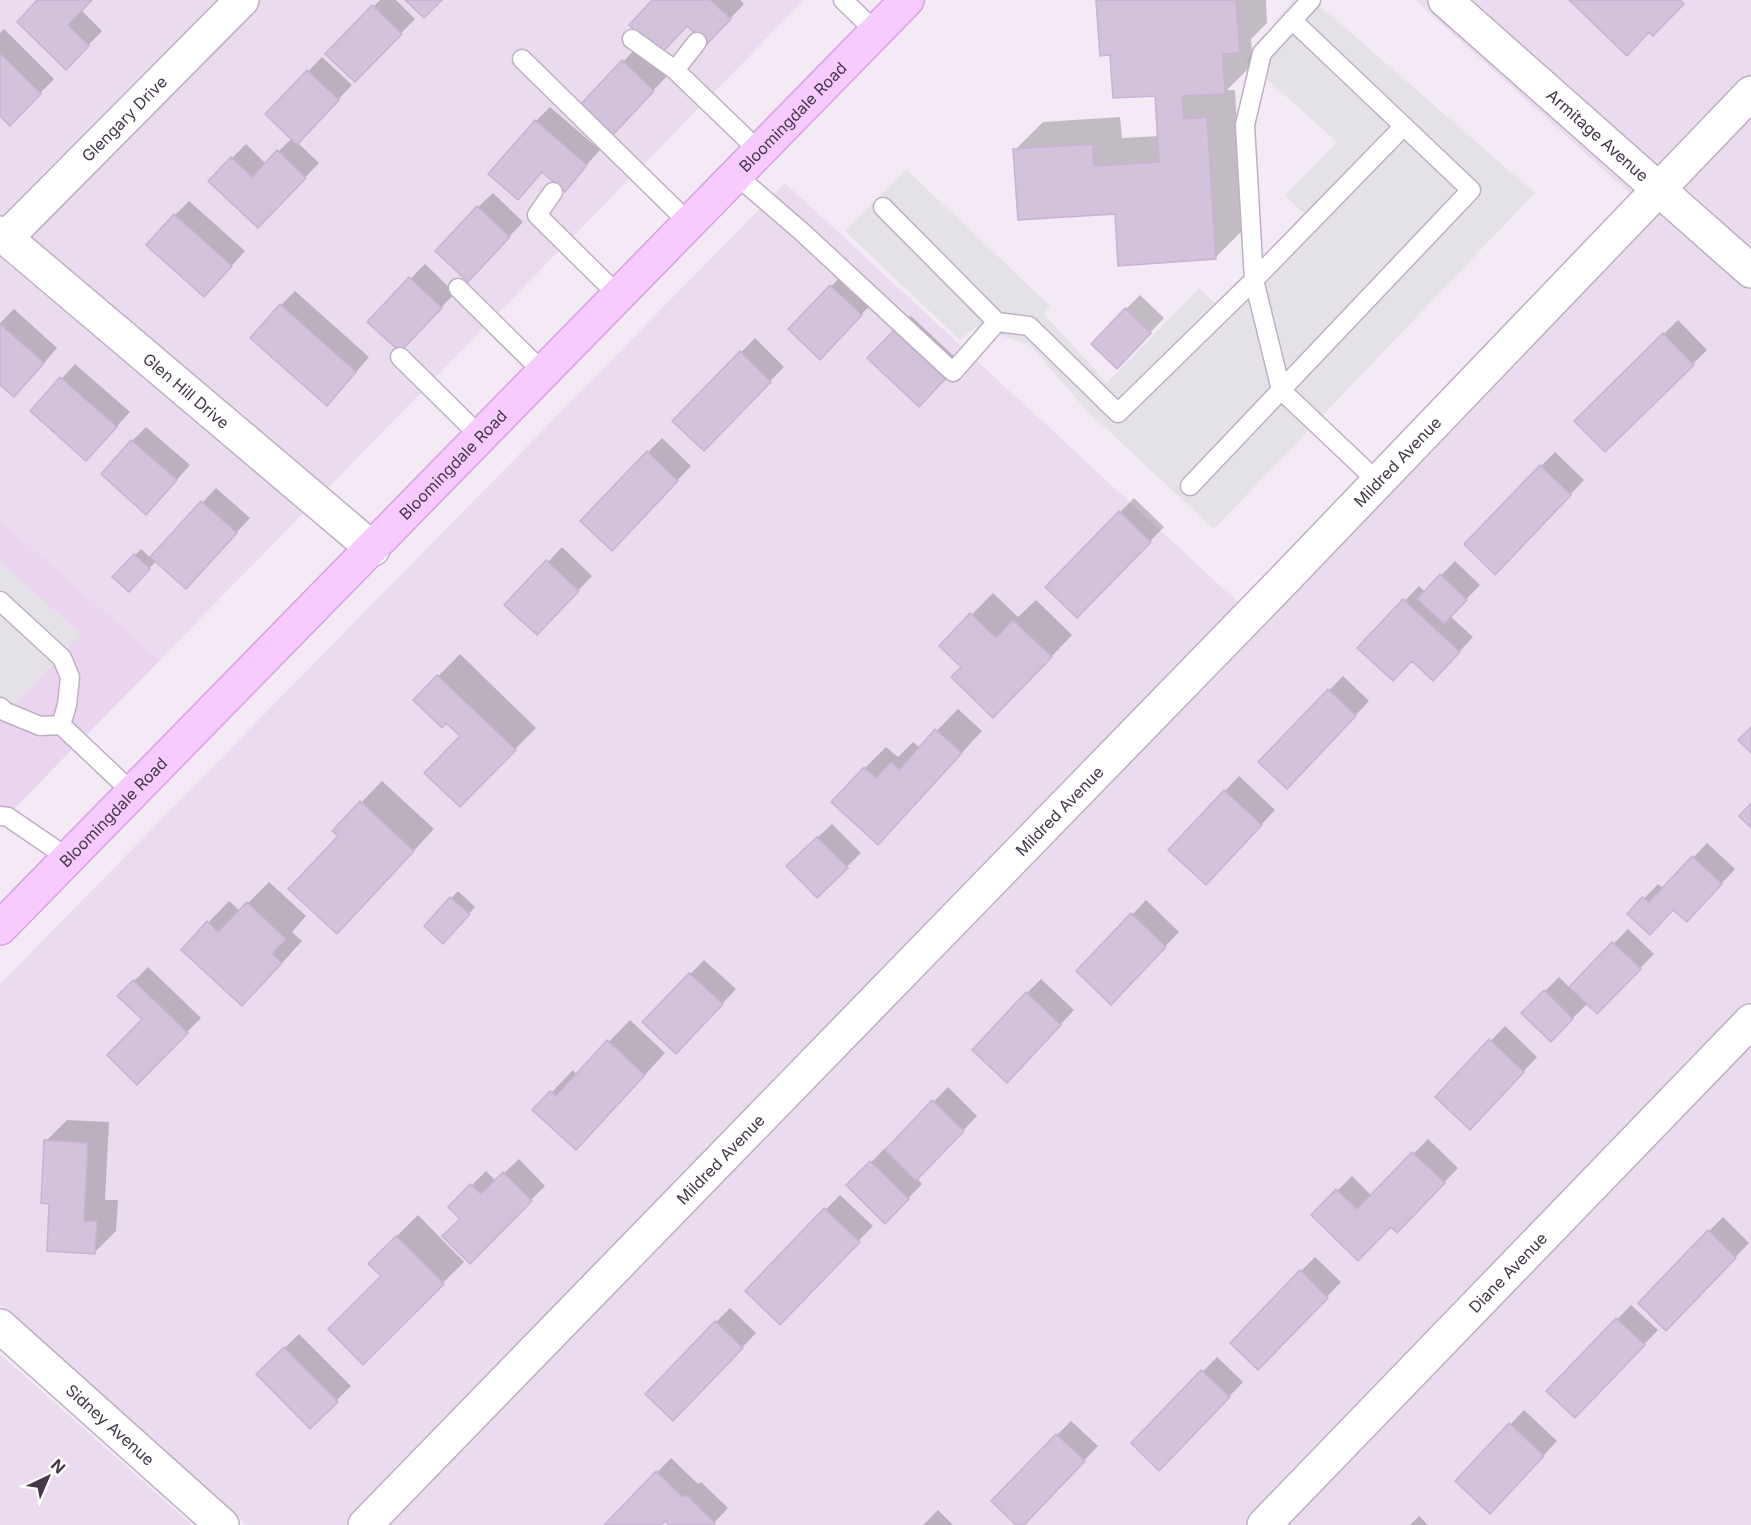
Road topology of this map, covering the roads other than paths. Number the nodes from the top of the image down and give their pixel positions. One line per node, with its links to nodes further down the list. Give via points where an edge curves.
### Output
1 (242, 0): 20 (street, Glengary Drive)
2 (843, 0): 7 (lane)
3 (907, 0): 7 (main road, Bloomingdale Road)
4 (1311, 0): 6 (lane)
5 (1445, 0): 16 (street, Armitage Avenue)
6 (1292, 20): 13 (lane); 22 (lane, via 1262,53 1245,126)
7 (876, 32): 14 (main road, Bloomingdale Road)
8 (632, 39): 11 (lane)
9 (697, 42): 11 (lane)
10 (522, 59): 19 (lane)
11 (675, 70): 14 (lane)
12 (1751, 93): 16 (street, Mildred Avenue)
13 (1404, 126): 22 (lane); 28 (lane, via 1471,190)
14 (759, 151): 15 (main road, Bloomingdale Road)
15 (736, 175): 19 (main road, Bloomingdale Road); 25 (lane, via 953,372)
16 (1659, 190): 21 (street, Armitage Avenue); 30 (street, Mildred Avenue)
17 (553, 192): 24 (lane, via 537,215)
18 (883, 207): 25 (lane)
19 (689, 223): 24 (main road, Bloomingdale Road)
20 (3, 236): 32 (street, Glen Hill Drive)
21 (1751, 271)
22 (1254, 280): 25 (lane, via 1118,413 1029,326); 28 (lane)
23 (458, 288): 27 (lane)
24 (618, 294): 27 (main road, Bloomingdale Road)
25 (997, 322)
26 (400, 357): 29 (lane)
27 (543, 372): 29 (main road, Bloomingdale Road)
28 (1281, 390): 30 (lane); 31 (lane)
29 (481, 437): 32 (main road, Bloomingdale Road)
30 (1378, 482): 43 (street, Mildred Avenue)
31 (1190, 486)
32 (373, 549): 36 (main road, Bloomingdale Road)
33 (0, 601): 35 (lane, via 62,658 70,677)
34 (0, 707): 35 (lane, via 40,726)
35 (61, 725): 36 (lane)
36 (132, 792): 38 (main road, Bloomingdale Road)
37 (0, 816): 38 (lane, via 8,817)
38 (68, 858): 39 (main road, Bloomingdale Road)
39 (0, 928)
40 (1751, 1021): 44 (street, Diane Avenue)
41 (0, 1326): 42 (street, Sidney Avenue)
42 (222, 1525)
43 (364, 1525)
44 (1264, 1525)

